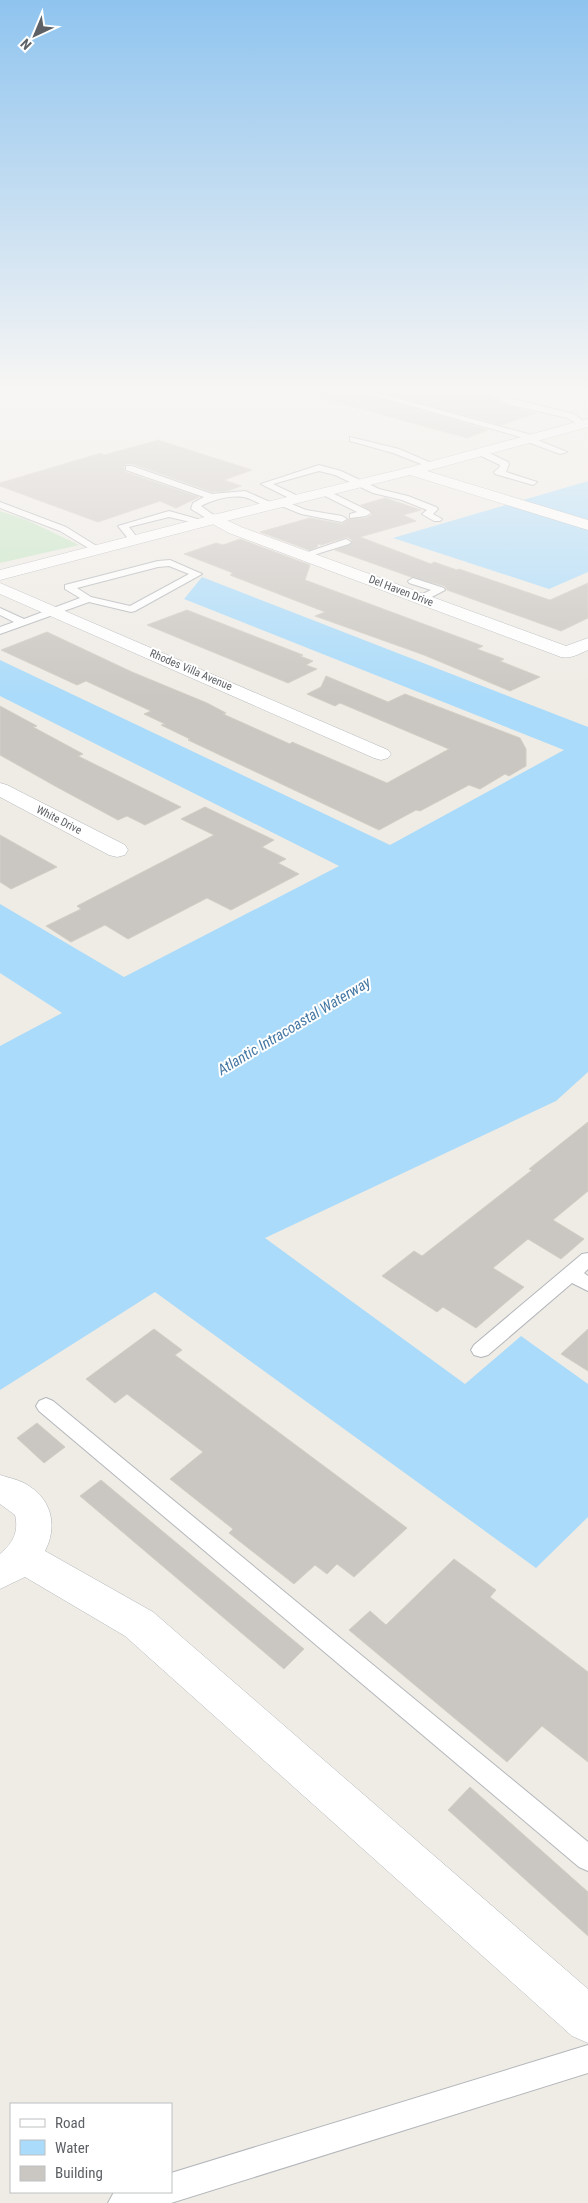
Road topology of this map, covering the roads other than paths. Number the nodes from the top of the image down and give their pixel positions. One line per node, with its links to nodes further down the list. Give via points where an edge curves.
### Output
1 (199, 493): 8 (lane)
2 (274, 493): 9 (lane)
3 (321, 493): 9 (street)
4 (326, 493): 12 (lane, via 366,513)
5 (380, 493): 14 (lane, via 405,498 433,510 427,514)
6 (482, 493): 16 (street)
7 (524, 493): 11 (street)
8 (211, 497): 9 (lane, via 245,494); 15 (lane, via 196,505)
9 (284, 502): 13 (lane, via 304,512); 15 (street)
10 (0, 505): 18 (lane, via 63,529)
11 (588, 512)
12 (353, 516)
13 (342, 519)
14 (437, 519)
15 (208, 521): 18 (street); 19 (street, Del Haven Drive)
16 (588, 526)
17 (346, 542): 19 (lane)
18 (98, 550): 20 (street)
19 (304, 555): 23 (street, Del Haven Drive)
20 (0, 575)
21 (413, 581): 23 (lane, via 440,590)
22 (0, 588): 26 (street, Rhodes Villa Avenue)
23 (420, 598): 29 (street, Del Haven Drive, via 567,653)
24 (88, 599): 24 (lane, via 69,587 158,564 170,563 197,574 131,609); 26 (lane)
25 (0, 612): 27 (lane)
26 (55, 612): 27 (lane); 30 (street, Rhodes Villa Avenue)
27 (24, 623): 28 (lane)
28 (0, 631)
29 (588, 643)
30 (381, 754)
31 (0, 790): 32 (street, White Drive)
32 (117, 850)
33 (588, 1259): 34 (lane)
34 (571, 1274): 35 (lane); 36 (lane)
35 (588, 1284)
36 (481, 1350)
37 (46, 1406): 40 (lane)
38 (0, 1489): 39 (street, via 16,1494 34,1516 36,1530 32,1544)
39 (12, 1565): 41 (street, via 139,1624)
40 (588, 1858)
41 (588, 2020)
42 (588, 2059): 43 (lane)
43 (172, 2188)
44 (156, 2193): 45 (lane)
45 (123, 2203)

